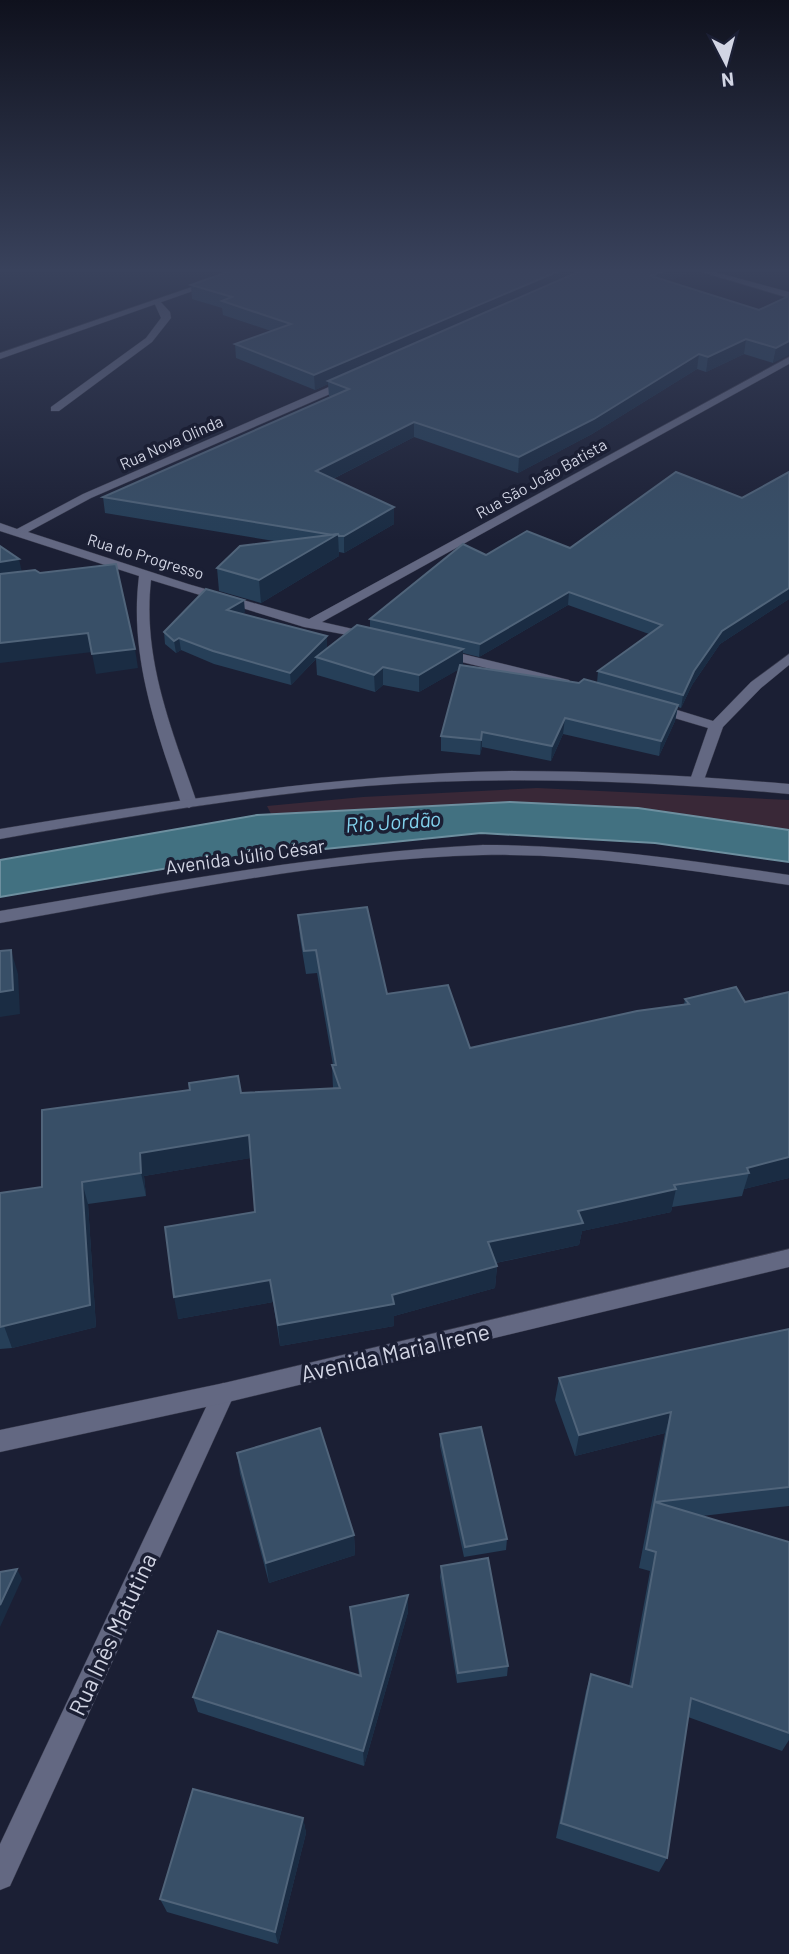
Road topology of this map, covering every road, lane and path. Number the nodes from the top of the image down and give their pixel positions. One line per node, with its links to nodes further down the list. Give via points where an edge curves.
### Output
1 (123, 359): 4 (street)
2 (789, 360): 10 (street, Rua São João Batista)
3 (354, 379): 6 (street, Rua Nova Olinda, via 87,496)
4 (55, 409)
5 (0, 527): 6 (street, Rua do Progresso)
6 (18, 533): 7 (street, Rua do Progresso)
7 (124, 570): 8 (street); 9 (street, Rua do Progresso)
8 (97, 574)
9 (145, 574): 10 (street, Rua do Progresso); 19 (street, via 139,605 142,651)
10 (309, 624): 11 (street, Rua do Progresso)
11 (390, 642)
12 (429, 650): 14 (street)
13 (789, 658): 16 (street)
14 (583, 688)
15 (645, 705): 16 (street)
16 (716, 726): 17 (street)
17 (697, 780): 18 (street); 19 (street, via 598,774 418,778)
18 (789, 789)
19 (189, 803): 20 (street)
20 (0, 834)
21 (789, 880): 22 (street, Avenida Júlio César, via 616,856 484,850 236,877)
22 (0, 916)
23 (789, 1258): 24 (street, Avenida Maria Irene)
24 (225, 1392): 25 (street, Avenida Maria Irene); 26 (street, Rua Inês Matutina)
25 (0, 1441)
26 (0, 1876)

